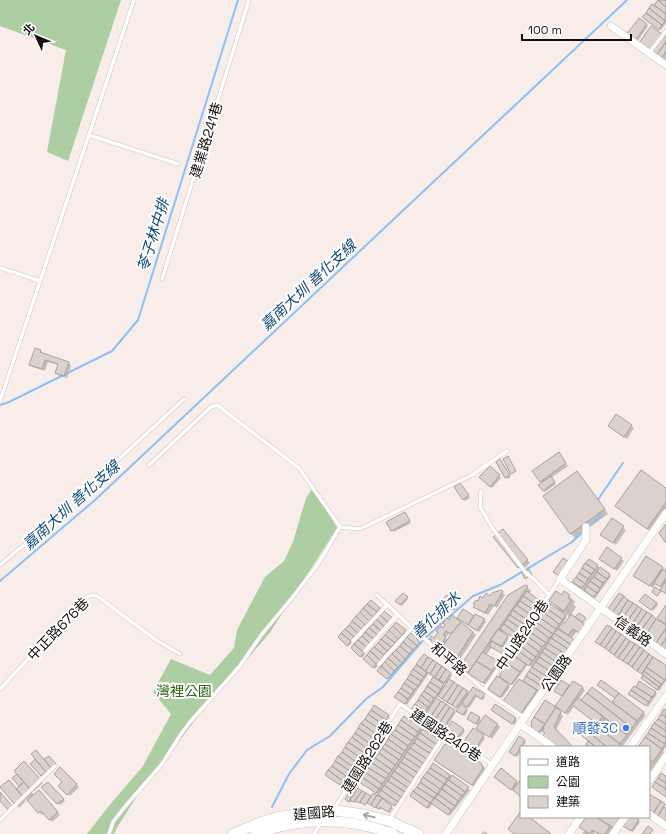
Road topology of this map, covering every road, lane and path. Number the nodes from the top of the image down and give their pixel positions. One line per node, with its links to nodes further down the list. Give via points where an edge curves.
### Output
1 (134, 0): 7 (lane)
2 (249, 0): 10 (lane, 建業路241巷)
3 (612, 26): 5 (street)
4 (666, 31): 5 (lane)
5 (650, 53): 6 (street)
6 (666, 65)
7 (89, 135): 8 (lane); 11 (lane)
8 (178, 164)
9 (0, 268): 11 (lane)
10 (162, 279)
11 (40, 281): 13 (lane)
12 (184, 399): 20 (lane, via 42,530)
13 (0, 402)
14 (506, 451): 18 (lane, via 472,475 360,529)
15 (149, 465): 18 (lane, via 211,407 217,405 299,468)
16 (482, 491): 23 (lane, via 480,507 493,529 526,573)
17 (666, 514): 25 (street, 公園路)
18 (340, 527): 55 (lane, via 318,564 239,666 190,722 162,764 113,822)
19 (586, 527): 21 (street, via 586,540)
20 (0, 565)
21 (560, 579): 23 (lane, 中山路240巷); 25 (street, 信義路)
22 (377, 595): 24 (lane, 和平路)
23 (549, 595): 34 (lane, 中山路240巷)
24 (387, 604): 26 (lane, 和平路); 28 (lane)
25 (601, 608): 31 (street, 信義路); 37 (street, 公園路)
26 (398, 615): 27 (lane, 和平路); 29 (lane)
27 (412, 628): 32 (lane); 34 (lane, 和平路)
28 (353, 641)
29 (365, 651)
30 (180, 654): 33 (lane, 中正路676巷, via 92,595 85,598)
31 (666, 654)
32 (379, 664)
33 (0, 689)
34 (484, 690): 37 (lane, 和平路)
35 (666, 696): 41 (street)
36 (400, 704): 39 (lane, 建國路240巷); 46 (lane, 建國路262巷)
37 (525, 718): 38 (street, 公園路)
38 (520, 724): 40 (street); 43 (street, 公園路)
39 (445, 734): 43 (lane, 建國路240巷); 52 (lane)
40 (552, 746)
41 (631, 746)
42 (666, 756): 45 (street)
43 (493, 765): 61 (street, 公園路)
44 (55, 766): 50 (lane)
45 (650, 780)
46 (333, 810): 52 (street, 建國路, one-way to 46); 56 (street, 建國路, via 265,820)
47 (650, 815): 53 (street)
48 (580, 818): 62 (street)
49 (624, 818): 63 (street)
50 (0, 820)
51 (323, 821): 54 (street, 建國路, via 358,824); 57 (street, 建國路, via 269,829); 58 (lane)
52 (389, 821): 60 (street, 建國路)
53 (666, 826)
54 (380, 832): 59 (street, 建國路)
55 (109, 834)
56 (233, 834)
57 (256, 834)
58 (314, 834)
59 (393, 834)
60 (418, 834)
61 (446, 834)
62 (569, 834)
63 (613, 834)

